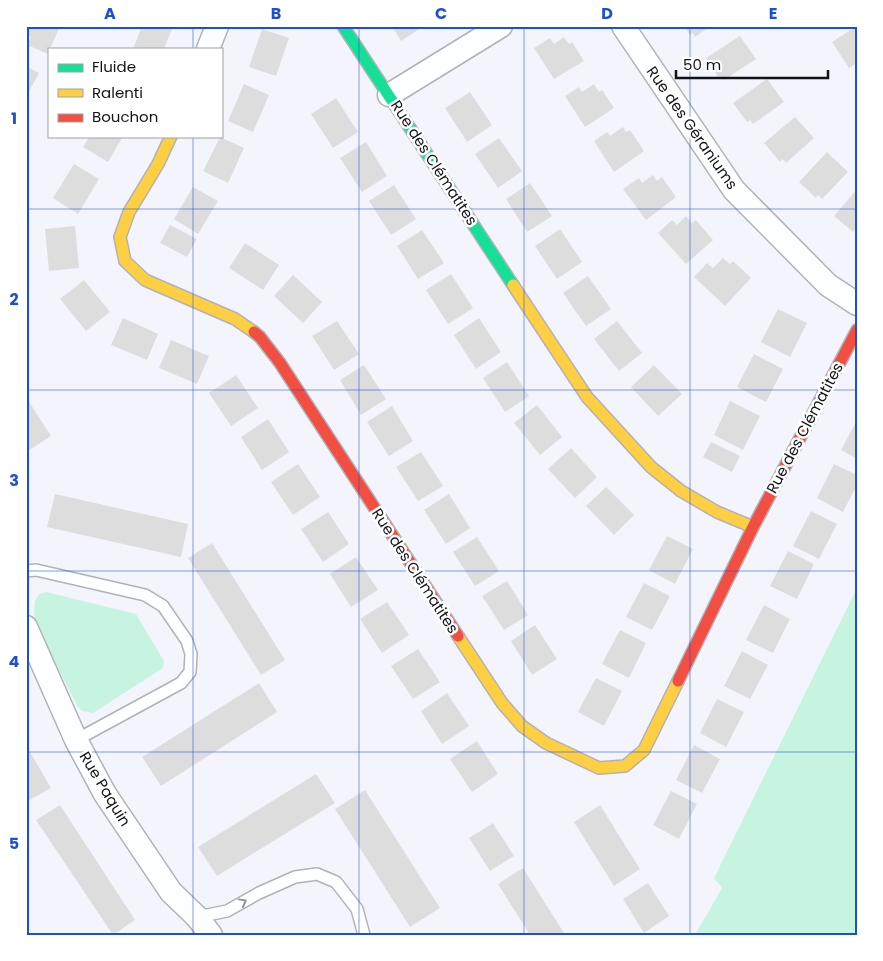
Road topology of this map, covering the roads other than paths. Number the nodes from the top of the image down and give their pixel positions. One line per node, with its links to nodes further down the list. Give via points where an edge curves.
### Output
1 (217, 26): 5 (street)
2 (343, 26): 6 (street, Rue des Clématites)
3 (501, 26): 6 (street)
4 (623, 26): 8 (street, Rue des Géraniums, via 734,190 828,285)
5 (208, 48)
6 (388, 95): 10 (street, Rue des Clématites, via 587,397 651,467 681,491 717,512)
7 (170, 138): 10 (street, Rue des Clématites, via 129,212 120,237 125,261 144,280 235,319 260,337 502,703 522,726 546,743 599,768 625,766 644,750)
8 (857, 304)
9 (857, 330): 10 (street, Rue des Clématites)
10 (753, 527)
11 (26, 571): 13 (lane, via 36,570 145,596 163,606 187,641 191,654 190,672 181,683)
12 (27, 631): 13 (street, Rue Paquin)
13 (76, 740): 14 (street, Rue Paquin, via 105,794 171,892)
14 (197, 917): 15 (street, Rue Paquin); 16 (lane, one-way to 16, via 227,911 258,893 295,878 317,874 336,882 357,909)
15 (211, 935)
16 (364, 935)

